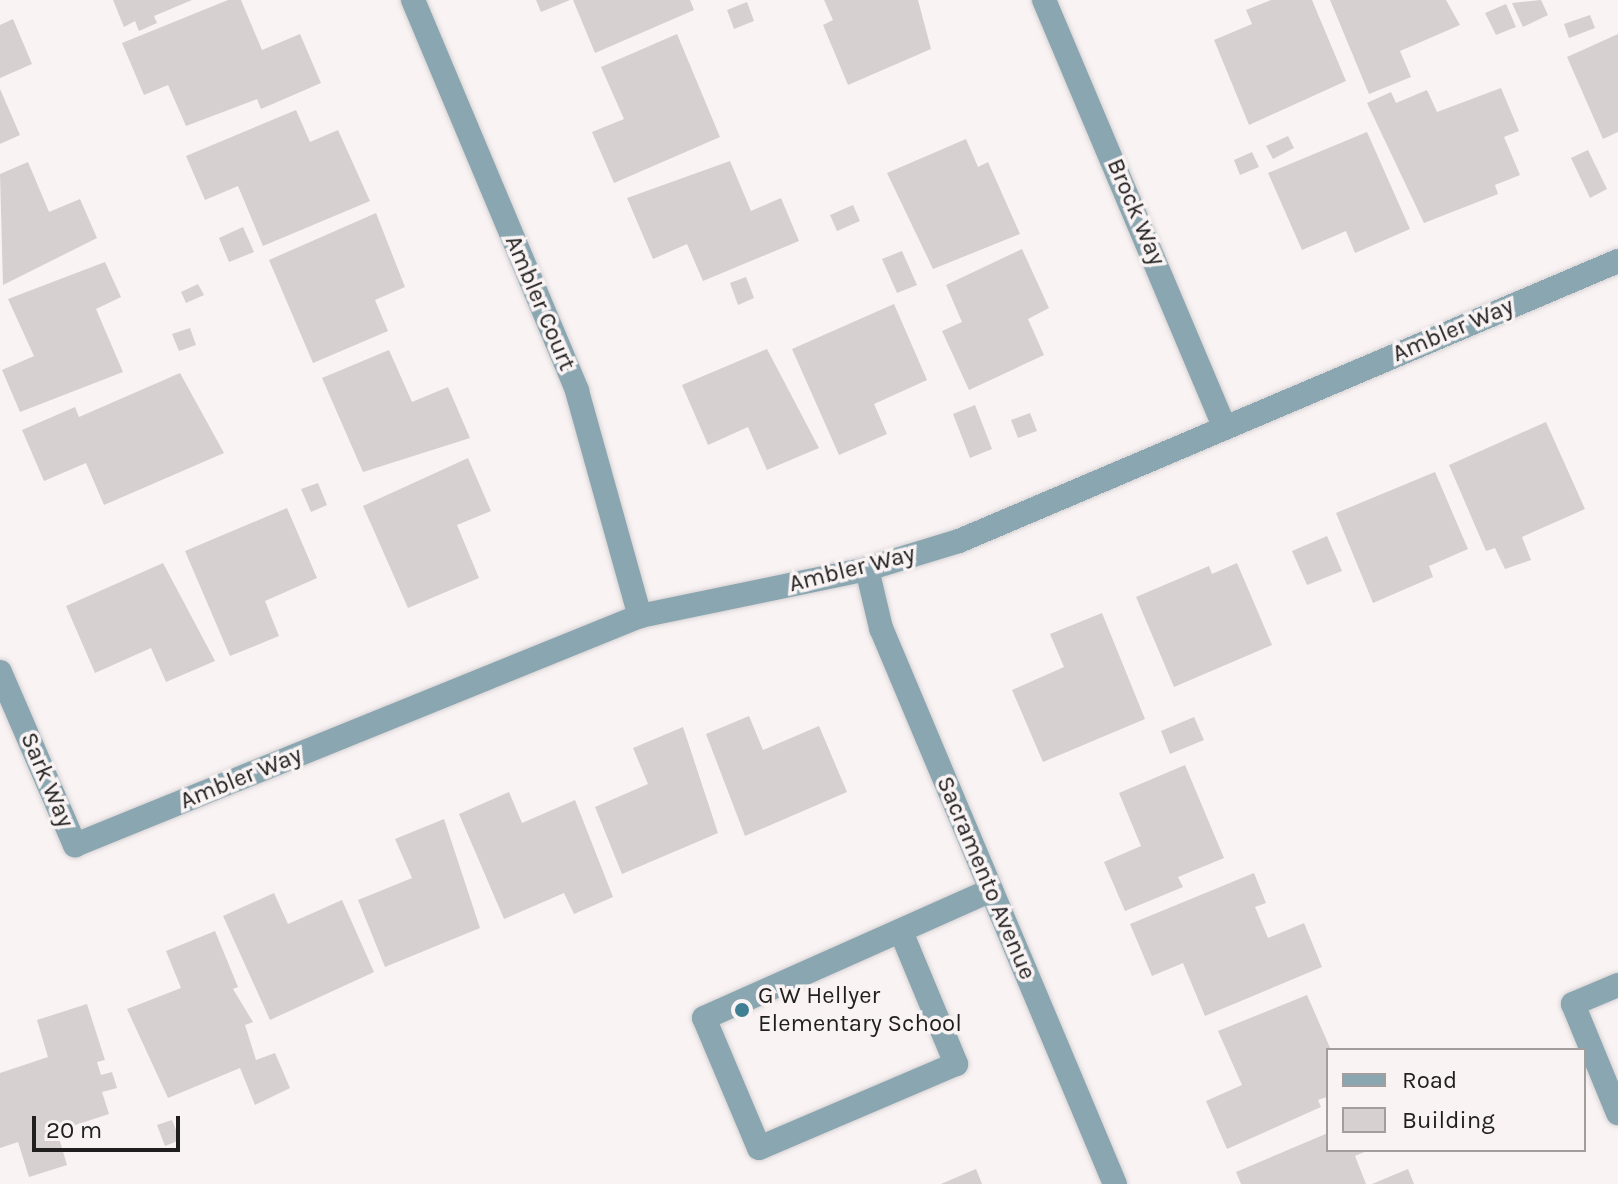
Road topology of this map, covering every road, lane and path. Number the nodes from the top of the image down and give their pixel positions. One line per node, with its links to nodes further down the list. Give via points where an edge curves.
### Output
1 (413, 0): 6 (street, Ambler Court, via 577,391)
2 (1044, 0): 4 (street, Brock Way)
3 (1618, 261): 4 (street, Ambler Way)
4 (1224, 426): 5 (street, Ambler Way, via 959,541)
5 (867, 569): 6 (street, Ambler Way); 9 (street, Sacramento Avenue, via 881,628)
6 (640, 616): 8 (street, Ambler Way)
7 (0, 672): 8 (street, Sark Way)
8 (75, 845)
9 (991, 890): 10 (street); 13 (street, Sacramento Avenue)
10 (902, 934): 10 (street, via 704,1018 759,1148 956,1064)
11 (1618, 985): 12 (street, via 1573,1004)
12 (1618, 1113)
13 (1115, 1184)

